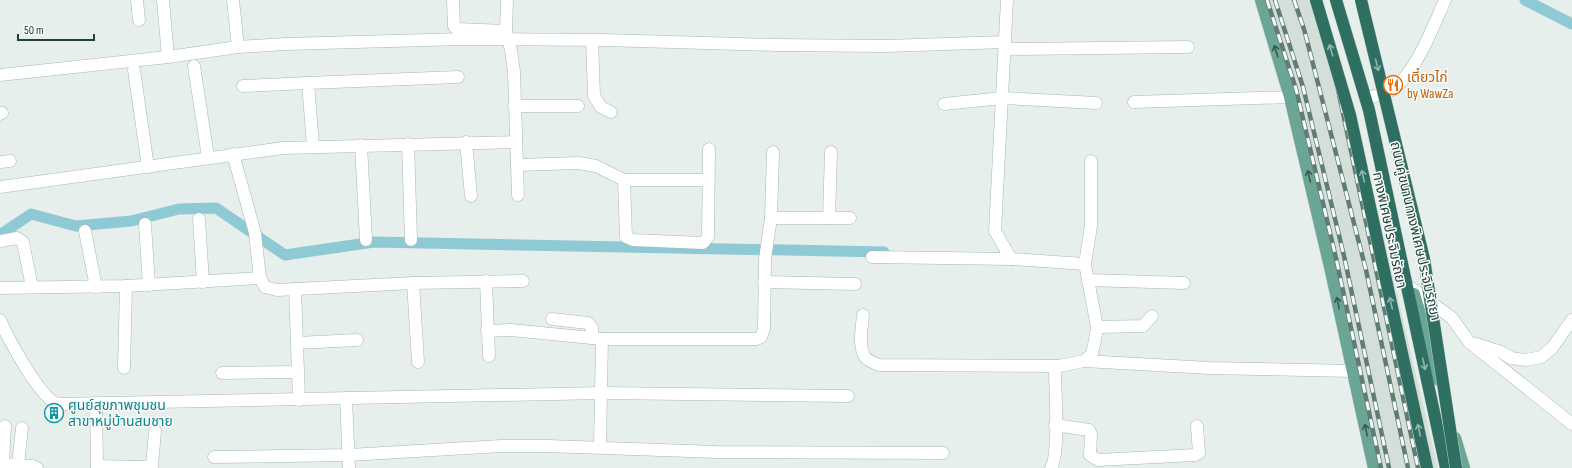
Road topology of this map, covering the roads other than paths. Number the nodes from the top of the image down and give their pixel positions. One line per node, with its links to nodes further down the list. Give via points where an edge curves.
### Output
1 (137, 0): 13 (street)
2 (163, 0): 19 (street)
3 (233, 0): 17 (street)
4 (453, 0): 15 (street, via 454,26 457,29)
5 (507, 0): 15 (street)
6 (1007, 0): 16 (street)
7 (1261, 0): 26 (main road, one-way to 7)
8 (1316, 0): 123 (highway, ทางพิเศษประจิมรัถยา, one-way to 8, bridge, via 1350,115)
9 (1336, 0): 124 (highway, ทางพิเศษประจิมรัถยา, one-way to 124, via 1369,110)
10 (1341, 0): 28 (main road, ถนนคู่ขนานทางพิเศษประจิมรัถยา)
11 (1361, 0): 125 (highway, one-way to 125, bridge, via 1424,259)
12 (1445, 0): 28 (street, via 1427,40 1403,80 1389,92)
13 (139, 20)
14 (592, 40): 15 (street); 16 (street); 34 (street, via 594,96 601,107)
15 (508, 41): 17 (street, via 462,39); 32 (street, via 514,72)
16 (1005, 46): 18 (street); 27 (street)
17 (238, 47): 19 (street)
18 (1188, 47)
19 (168, 57): 22 (street)
20 (194, 66): 44 (street)
21 (134, 70): 47 (street)
22 (0, 75)
23 (458, 77): 24 (street)
24 (308, 83): 25 (street); 39 (street)
25 (243, 86)
26 (1290, 97): 29 (street); 98 (main road, one-way to 26)
27 (1002, 98): 30 (street); 31 (street); 63 (street, via 995,231)
28 (1370, 98): 80 (main road, ถนนคู่ขนานทางพิเศษประจิมรัถยา)
29 (1134, 102)
30 (1096, 103)
31 (944, 104)
32 (514, 106): 33 (street); 36 (street)
33 (578, 106)
34 (611, 112)
35 (466, 142): 36 (street); 37 (street); 52 (street)
36 (516, 142): 46 (street)
37 (408, 144): 38 (street); 60 (street)
38 (361, 145): 39 (street); 59 (street)
39 (313, 146): 43 (street)
40 (709, 149): 49 (street)
41 (773, 152): 53 (street)
42 (831, 152): 54 (street)
43 (233, 154): 44 (street); 65 (street, via 255,233)
44 (208, 157): 47 (street)
45 (1091, 161): 64 (street, via 1090,226)
46 (517, 165): 48 (street, via 579,163 596,166); 51 (street)
47 (148, 167): 50 (street)
48 (624, 180): 49 (street); 49 (street, via 626,237 633,240 703,243 708,237)
49 (708, 180)
50 (0, 187)
51 (518, 195)
52 (471, 196)
53 (771, 218): 54 (street); 70 (street, via 766,244)
54 (829, 218): 55 (street)
55 (850, 218)
56 (199, 219): 69 (street)
57 (145, 224): 74 (street)
58 (85, 231): 76 (street)
59 (366, 240)
60 (412, 240)
61 (0, 242): 78 (street, via 17,238 23,242)
62 (872, 258): 63 (street)
63 (1011, 259): 64 (street)
64 (1085, 264): 66 (street)
65 (260, 278): 69 (street); 79 (street, via 269,289)
66 (1088, 280): 72 (street); 86 (street)
67 (486, 281): 68 (street); 71 (street); 87 (street)
68 (523, 281)
69 (203, 282): 74 (street)
70 (764, 282): 73 (street); 88 (street, via 764,329 761,337 757,339)
71 (413, 283): 79 (street); 95 (street)
72 (1184, 283)
73 (855, 284)
74 (150, 285): 75 (street)
75 (126, 286): 76 (street); 97 (street)
76 (96, 287): 78 (street)
77 (0, 288): 78 (street)
78 (32, 288)
79 (295, 289): 90 (street)
80 (1413, 289): 91 (street, via 1452,318); 126 (main road, ถนนคู่ขนานทางพิเศษประจิมรัถยา)
81 (863, 315): 96 (street, via 861,340 865,356 879,365)
82 (1152, 316): 86 (street, via 1143,326)
83 (552, 319): 88 (street, via 588,323)
84 (0, 320): 92 (street)
85 (1572, 320): 91 (street, via 1552,348 1541,357 1526,360 1511,358 1501,352)
86 (1097, 327): 94 (street, via 1092,354)
87 (487, 331): 88 (street, via 511,330); 93 (street)
88 (597, 338): 101 (street)
89 (357, 340): 90 (street)
90 (297, 342): 99 (street)
91 (1469, 342): 106 (street)
92 (6, 345): 105 (street, via 46,397 58,404)
93 (488, 356)
94 (1084, 361): 96 (street); 98 (street, via 1209,368)
95 (418, 362)
96 (1059, 366): 107 (street, via 1055,370)
97 (124, 368)
98 (1353, 371): 122 (main road, one-way to 98)
99 (297, 372): 100 (street); 104 (street)
100 (222, 373)
101 (602, 393): 102 (street); 103 (street); 112 (street)
102 (848, 396)
103 (346, 398): 104 (street); 114 (street)
104 (299, 400): 105 (street)
105 (96, 404): 118 (street)
106 (1572, 424)
107 (1055, 425): 109 (street, via 1089,430 1090,455 1098,460 1195,455 1199,453); 121 (street, via 1055,450)
108 (5, 426): 116 (street)
109 (1197, 426)
110 (22, 428): 117 (street)
111 (155, 431): 118 (street, via 152,466)
112 (600, 446): 113 (street, via 717,452); 114 (street, via 501,446)
113 (943, 454)
114 (349, 455): 115 (street); 120 (street)
115 (214, 457)
116 (2, 464): 117 (street)
117 (18, 464): 119 (street)
118 (97, 467)
119 (37, 468)
120 (349, 468)
121 (1051, 468)
122 (1374, 468)
123 (1427, 468)
124 (1446, 468)
125 (1456, 468)
126 (1464, 468)

